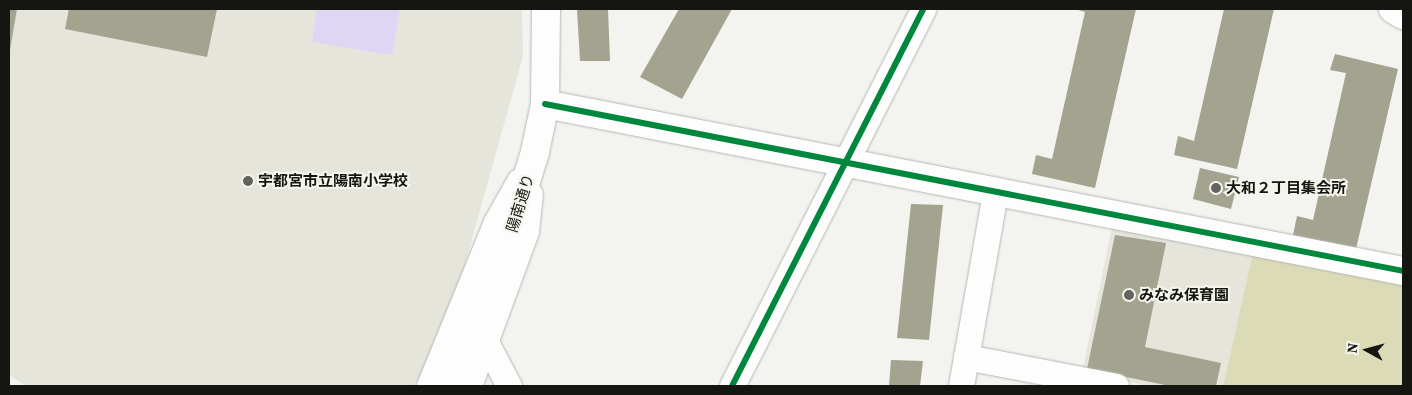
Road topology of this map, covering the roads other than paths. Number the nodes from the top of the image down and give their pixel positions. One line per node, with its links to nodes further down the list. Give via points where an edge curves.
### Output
1 (546, 9): 5 (street, 陽南通り)
2 (923, 9): 7 (street)
3 (1392, 9): 4 (street)
4 (1403, 15)
5 (544, 104): 6 (street, 陽南通り); 7 (street)
6 (535, 152): 10 (street, via 526,231); 12 (street, via 496,222); 13 (street, 陽南通り, via 504,253)
7 (845, 163): 8 (street); 16 (street)
8 (995, 193): 9 (street); 11 (street)
9 (1403, 271)
10 (486, 342): 14 (street); 15 (street)
11 (966, 358): 17 (street); 18 (street)
12 (429, 386)
13 (448, 386)
14 (469, 386)
15 (509, 386)
16 (732, 386)
17 (961, 386)
18 (1116, 386)

